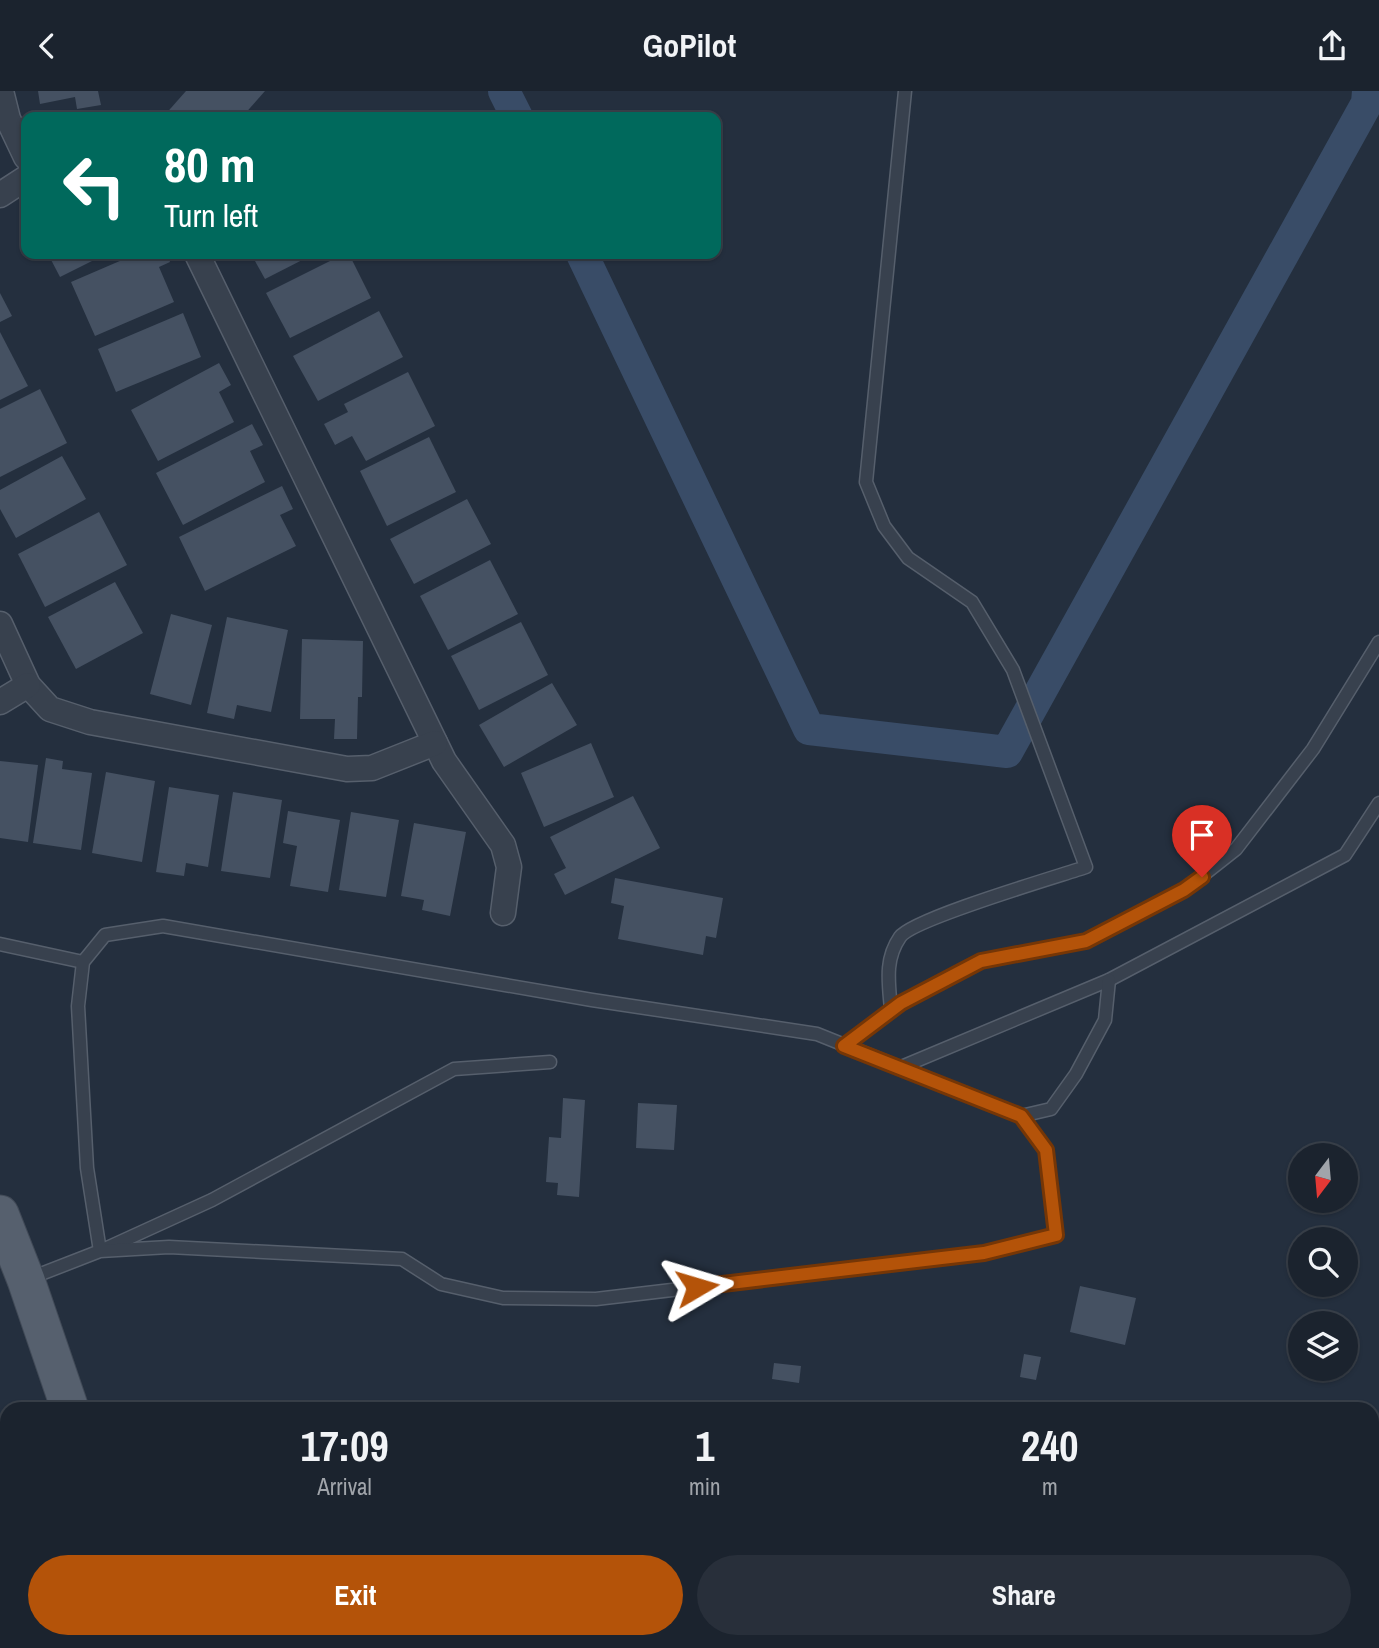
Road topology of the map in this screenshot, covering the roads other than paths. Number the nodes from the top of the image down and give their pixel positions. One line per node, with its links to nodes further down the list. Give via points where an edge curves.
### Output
1 (1, 91): 3 (street)
2 (905, 91): 17 (lane, via 866,482 884,526 908,558 972,602 1013,670 1086,867 942,914 901,935 887,964)
3 (21, 146)
4 (21, 181): 5 (street)
5 (0, 195)
6 (199, 259): 11 (street)
7 (0, 624): 9 (street)
8 (1379, 642): 17 (lane, via 1313,749 1236,849 1184,890 1086,941 981,961)
9 (28, 685): 10 (street); 11 (street, via 50,709 90,722 347,769 372,768)
10 (0, 702)
11 (435, 743): 13 (street, via 503,845 509,867)
12 (1379, 803): 16 (lane, via 1345,855)
13 (503, 913)
14 (0, 944): 15 (lane)
15 (83, 963): 18 (lane, via 105,936 163,926 817,1034); 23 (lane, via 78,1006 87,1168)
16 (1109, 980): 20 (lane); 21 (lane, via 1105,1020 1076,1074 1051,1109)
17 (891, 1010): 18 (lane)
18 (844, 1046): 20 (lane)
19 (550, 1062): 23 (lane, via 454,1069 212,1200)
20 (899, 1068): 21 (lane)
21 (1021, 1116): 23 (lane, via 1046,1150 1056,1235 984,1253 596,1299 503,1298 442,1284 402,1259 169,1247)
22 (0, 1214): 24 (main road)
23 (100, 1251): 24 (lane)
24 (26, 1280): 25 (main road)
25 (68, 1402)

